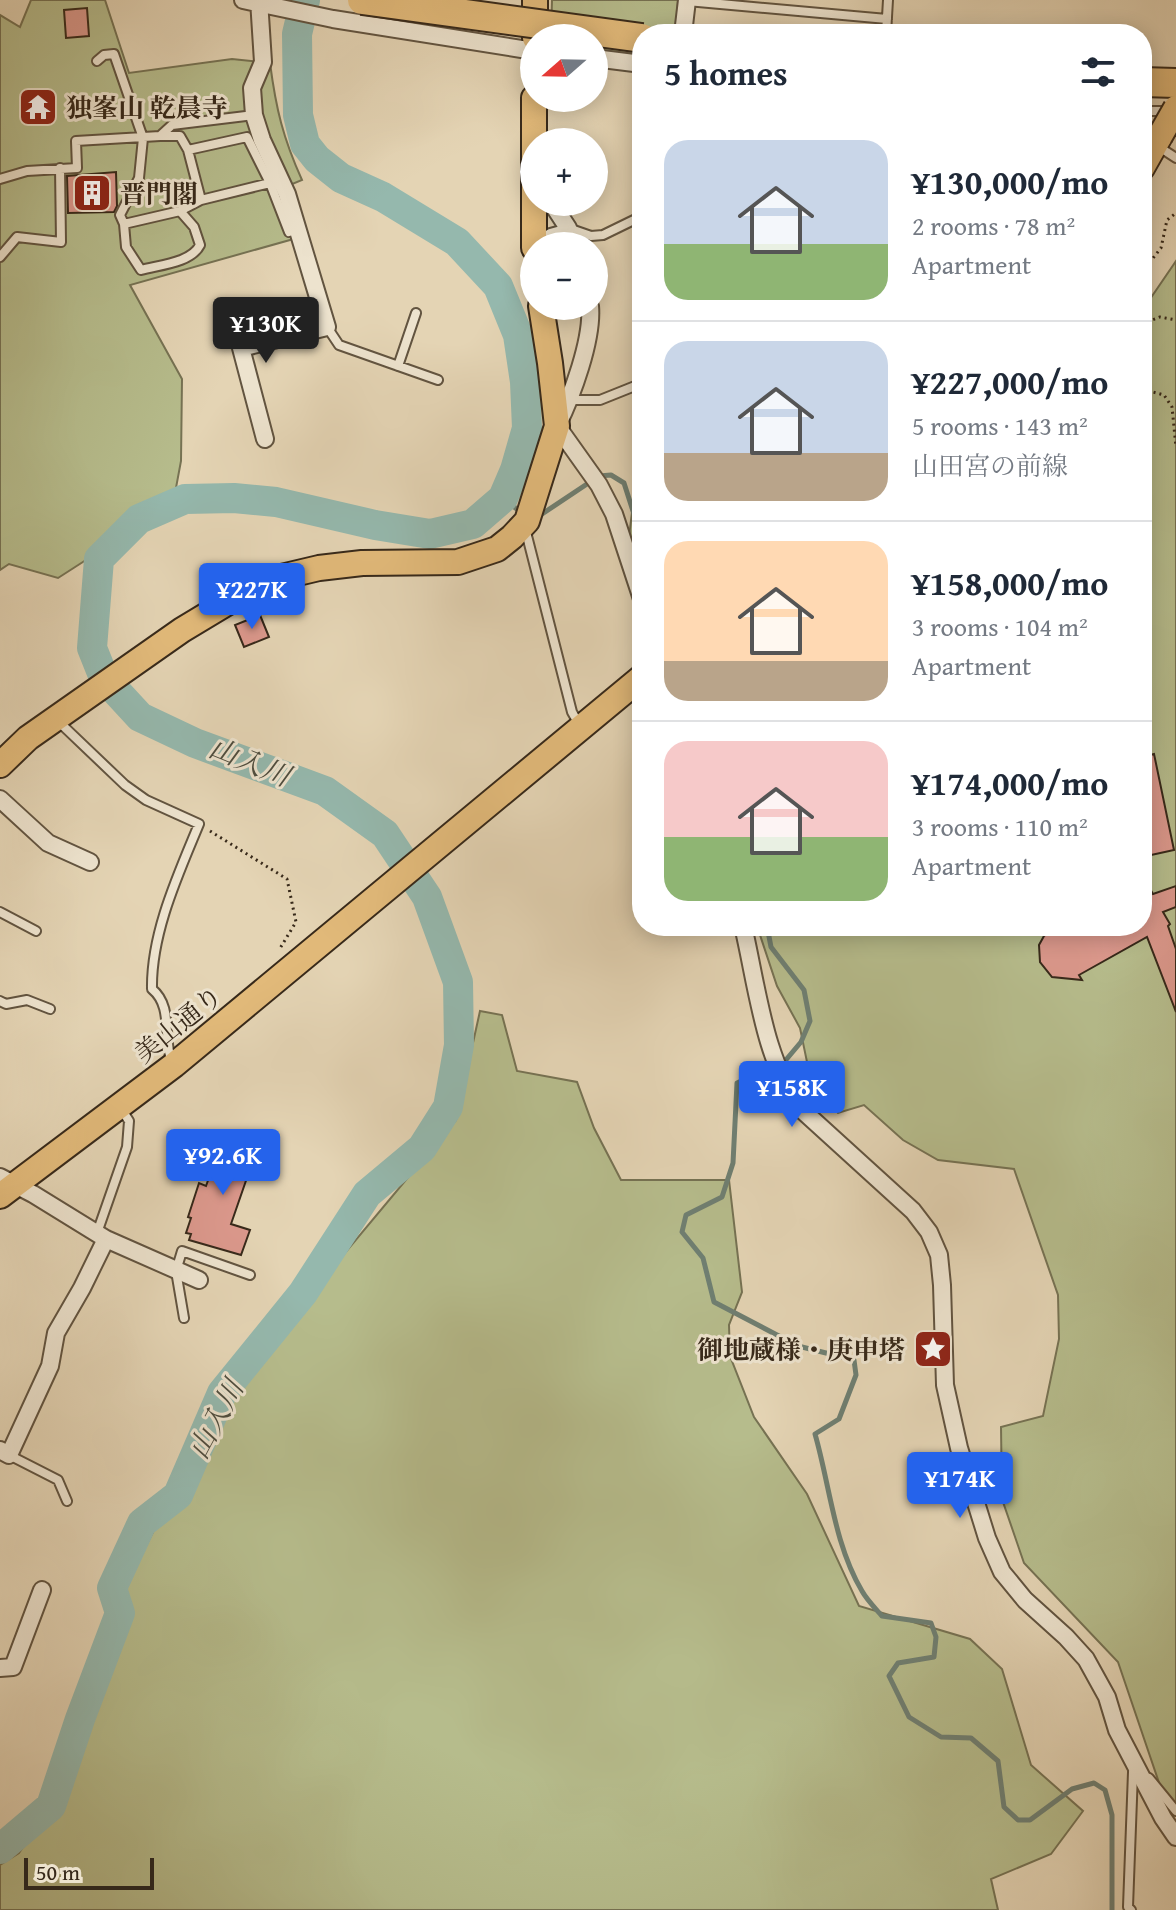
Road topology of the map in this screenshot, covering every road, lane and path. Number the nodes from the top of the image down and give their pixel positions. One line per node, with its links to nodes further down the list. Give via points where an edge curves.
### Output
1 (362, 0): 10 (highway, bridge)
2 (535, 0): 7 (main road)
3 (888, 0): 6 (lane)
4 (687, 1): 6 (lane); 8 (street)
5 (258, 3): 11 (street); 21 (street, via 263,62 252,88)
6 (887, 19): 9 (lane)
7 (535, 24)
8 (684, 24)
9 (887, 24)
10 (632, 37)
11 (520, 49)
12 (608, 60): 14 (street)
13 (97, 61): 23 (lane, via 114,54)
14 (632, 63)
15 (1152, 70): 16 (highway)
16 (1176, 70)
17 (1152, 82): 18 (highway)
18 (1176, 83)
19 (1176, 110): 20 (lane); 24 (main road, bridge)
20 (1152, 111)
21 (254, 115): 22 (lane, via 172,125); 46 (street, via 287,194)
22 (160, 136): 23 (lane); 25 (lane, via 180,136)
23 (143, 138): 26 (lane, via 76,141 77,168); 34 (lane, via 139,178 120,215)
24 (1164, 146)
25 (188, 150): 28 (lane, via 247,137); 29 (lane)
26 (60, 168): 27 (lane); 39 (lane, via 61,242 17,237)
27 (0, 179)
28 (270, 183): 29 (lane); 36 (lane)
29 (201, 200): 30 (lane)
30 (180, 211): 34 (lane); 34 (lane, via 194,227 200,245 196,253 141,270 126,247)
31 (1176, 213): 40 (path, via 1167,220 1161,248)
32 (560, 216): 35 (street)
33 (632, 221): 35 (lane, via 603,235)
34 (124, 224)
35 (568, 228): 37 (lane); 38 (street)
36 (289, 232)
37 (554, 232)
38 (570, 232)
39 (0, 257)
40 (1152, 259)
41 (416, 313): 47 (lane)
42 (543, 320): 52 (main road)
43 (588, 320): 51 (street)
44 (1152, 320): 45 (path)
45 (1176, 320)
46 (327, 327): 47 (lane, via 339,345); 53 (street, via 241,348)
47 (398, 366): 48 (lane)
48 (438, 380)
49 (632, 387): 51 (lane, via 600,400)
50 (1152, 392): 54 (path, via 1164,395 1172,407)
51 (570, 400): 52 (street)
52 (557, 426): 55 (main road); 56 (street, via 614,514)
53 (265, 439)
54 (1176, 447)
55 (527, 519): 58 (main road, via 497,549 458,562 319,568 250,589); 59 (lane, via 572,712)
56 (632, 569)
57 (632, 685): 59 (main road)
58 (55, 719): 60 (main road); 62 (lane, via 125,785)
59 (580, 727): 70 (main road, 美山通り)
60 (0, 765)
61 (0, 799): 63 (street, via 48,843)
62 (199, 824): 67 (path, via 287,879 296,922); 70 (lane, via 152,962 152,989 160,995 166,1047)
63 (90, 862)
64 (0, 912): 65 (lane)
65 (36, 931)
66 (745, 936): 82 (street, via 773,1053 789,1095 929,1232 939,1255 945,1385 987,1538 1017,1591 1086,1659)
67 (273, 960)
68 (0, 1001): 69 (lane, via 27,1000)
69 (50, 1009)
70 (174, 1065): 71 (main road, 美山通り)
71 (120, 1106): 72 (main road, 美山通り); 73 (lane, via 129,1121 127,1147)
72 (5, 1186): 73 (street, via 33,1194)
73 (101, 1236): 74 (street); 78 (street, via 82,1288 56,1333 50,1366)
74 (176, 1271): 75 (lane, via 182,1251); 76 (street); 77 (lane)
75 (250, 1275)
76 (199, 1280)
77 (184, 1318)
78 (5, 1452): 79 (lane, via 58,1480)
79 (67, 1501)
80 (42, 1590): 81 (street, via 13,1667)
81 (0, 1668)
82 (1131, 1756): 83 (lane); 84 (street); 85 (lane)
83 (1176, 1811)
84 (1176, 1837)
85 (1131, 1910)

